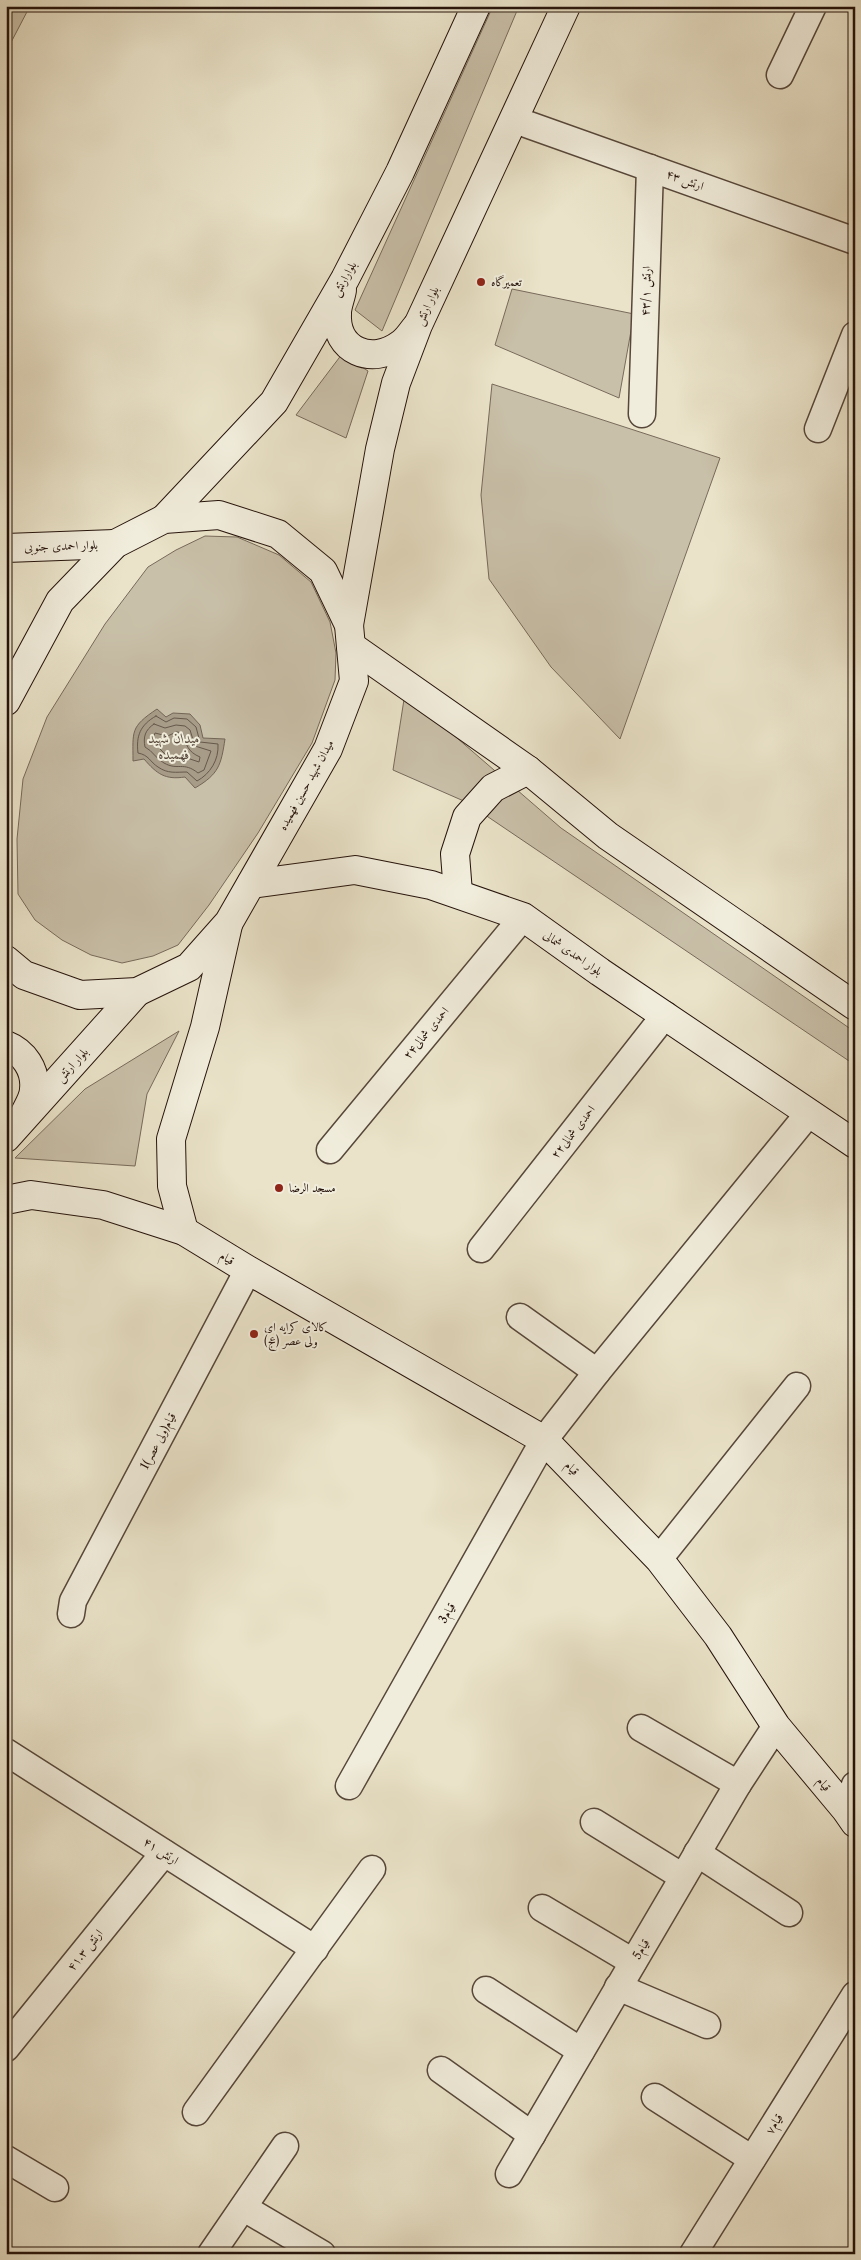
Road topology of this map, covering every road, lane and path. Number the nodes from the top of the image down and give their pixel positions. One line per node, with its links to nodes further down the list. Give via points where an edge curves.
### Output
1 (476, 6): 8 (main road, بلوارارتش, via 400,172)
2 (566, 6): 5 (main road, بلوار ارتش)
3 (813, 6): 4 (street)
4 (780, 75)
5 (515, 120): 6 (street, ارتش ۴۳); 9 (main road, بلوار ارتش)
6 (650, 168): 7 (street, ارتش ۴۳); 11 (street, ارتش ۴۳/۱)
7 (855, 242)
8 (345, 279): 9 (main road, via 336,314 347,346 364,355 382,352 401,344); 13 (main road, بلوارارتش, via 274,402)
9 (418, 325): 16 (main road, بلوار ارتش, via 396,383 380,449)
10 (855, 335): 12 (street)
11 (642, 414)
12 (818, 428)
13 (164, 520): 14 (main road, میدان شهید حسین فهمیده); 16 (main road, میدان شهید حسین فهمیده, via 219,514 278,534 322,571)
14 (115, 544): 15 (main road, بلوار احمدی جنوبی); 17 (main road, میدان شهید حسین فهمیده, via 60,602)
15 (6, 548)
16 (350, 636): 18 (main road); 19 (main road, میدان شهید حسین فهمیده, via 354,681 328,749)
17 (6, 701)
18 (528, 770): 20 (main road, via 493,788 467,817 455,854); 25 (main road, via 608,836)
19 (251, 884): 20 (main road, بلوار احمدی شمالی, via 355,870 431,884); 22 (main road, میدان شهید حسین فهمیده)
20 (458, 893): 21 (main road, بلوار احمدی شمالی)
21 (523, 917): 26 (main road, بلوار احمدی شمالی); 31 (street, احمدی شمالی۲۴)
22 (229, 922): 24 (main road, میدان شهید حسین فهمیده, via 189,967); 33 (main road, via 205,1027 171,1139 172,1186)
23 (6, 960): 24 (main road, میدان شهید حسین فهمیده, via 24,976 80,995)
24 (137, 992): 29 (main road, بلوار ارتش)
25 (855, 1006)
26 (666, 1015): 28 (main road, بلوار احمدی شمالی); 34 (street, احمدی شمالی۲۲)
27 (6, 1045): 29 (main road, via 23,1056 33,1072 34,1091)
28 (810, 1113): 30 (main road, بلوار احمدی شمالی); 37 (street, قیام3)
29 (13, 1131)
30 (855, 1144)
31 (330, 1150)
32 (6, 1200): 33 (main road, قیام, via 31,1195 103,1204)
33 (184, 1231): 35 (main road, قیام)
34 (481, 1249)
35 (248, 1270): 39 (main road, قیام); 41 (street, قیام(ولی عصر)1, via 74,1601)
36 (520, 1317): 37 (street)
37 (597, 1372): 39 (street, قیام3)
38 (797, 1386): 40 (street)
39 (544, 1440): 40 (main road, قیام); 46 (street, قیام3)
40 (659, 1558): 42 (main road, قیام, via 718,1636)
41 (71, 1614)
42 (776, 1726): 45 (street, قیام5); 47 (main road, قیام)
43 (641, 1728): 45 (street)
44 (6, 1752): 49 (street, ارتش ۴۱)
45 (738, 1784): 50 (street, قیام5)
46 (349, 1786)
47 (852, 1806)
48 (594, 1822): 52 (street)
49 (164, 1853): 55 (street, ارتش ۴۱); 61 (street, ارتش ۴۱.۳)
50 (697, 1853): 52 (street, قیام5); 54 (street)
51 (372, 1869): 55 (street)
52 (683, 1877): 56 (street, قیام5)
53 (542, 1908): 56 (street)
54 (789, 1913)
55 (315, 1949): 65 (street)
56 (633, 1962): 57 (street, قیام5)
57 (618, 1987): 60 (street); 62 (street, قیام5)
58 (486, 1990): 62 (street)
59 (855, 1995): 69 (street, قیام۷)
60 (707, 2026)
61 (6, 2048)
62 (581, 2050): 66 (street, قیام5)
63 (441, 2070): 66 (street)
64 (655, 2097): 69 (street)
65 (196, 2112)
66 (532, 2135): 70 (street, قیام5)
67 (285, 2146): 72 (street)
68 (6, 2159): 71 (street)
69 (752, 2159): 75 (street, قیام۷)
70 (509, 2174)
71 (55, 2188)
72 (244, 2208): 73 (street); 74 (street)
73 (211, 2254)
74 (322, 2254)
75 (693, 2254)

